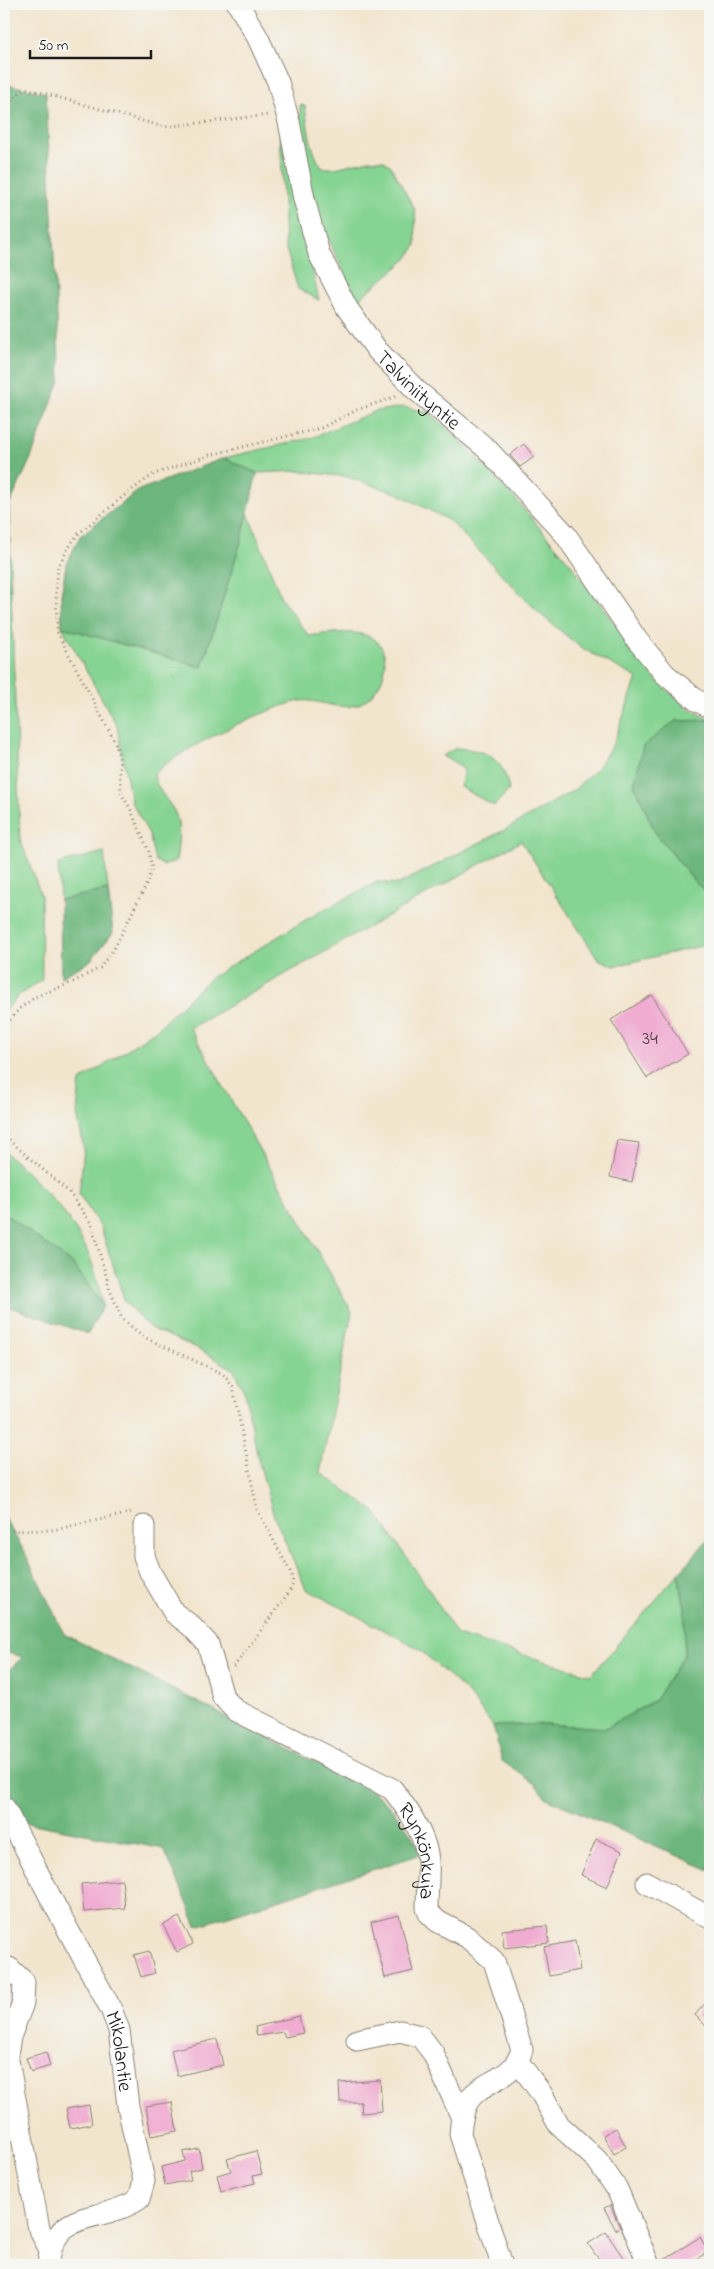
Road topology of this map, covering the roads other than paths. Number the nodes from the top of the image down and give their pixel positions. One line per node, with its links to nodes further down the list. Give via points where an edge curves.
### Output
1 (238, 4): 2 (street, Talviniityntie, via 278,82 319,254 347,308 377,350 416,390 487,449 565,534 637,640 666,674 696,700)
2 (710, 707)
3 (144, 1526): 9 (street, Rynkönkuja, via 144,1556 150,1572 174,1613 190,1624 208,1644 221,1691 235,1710 392,1789 403,1802 421,1836 428,1860 429,1913 467,1937 494,1961 520,2039 522,2050)
4 (4, 1806): 11 (street, Mikolantie, via 114,2016 144,2181 138,2199 130,2205 68,2226 53,2240)
5 (646, 1883): 6 (street)
6 (710, 1918)
7 (4, 1967): 11 (street, via 24,1982 23,2003 10,2036 7,2055 39,2229)
8 (357, 2040): 10 (street, via 400,2031 420,2036 433,2053)
9 (518, 2063): 10 (street, via 468,2101); 13 (street, via 541,2093 559,2125 597,2160 617,2189)
10 (462, 2118): 12 (street, via 460,2134)
11 (49, 2258)
12 (502, 2265)
13 (649, 2265)

